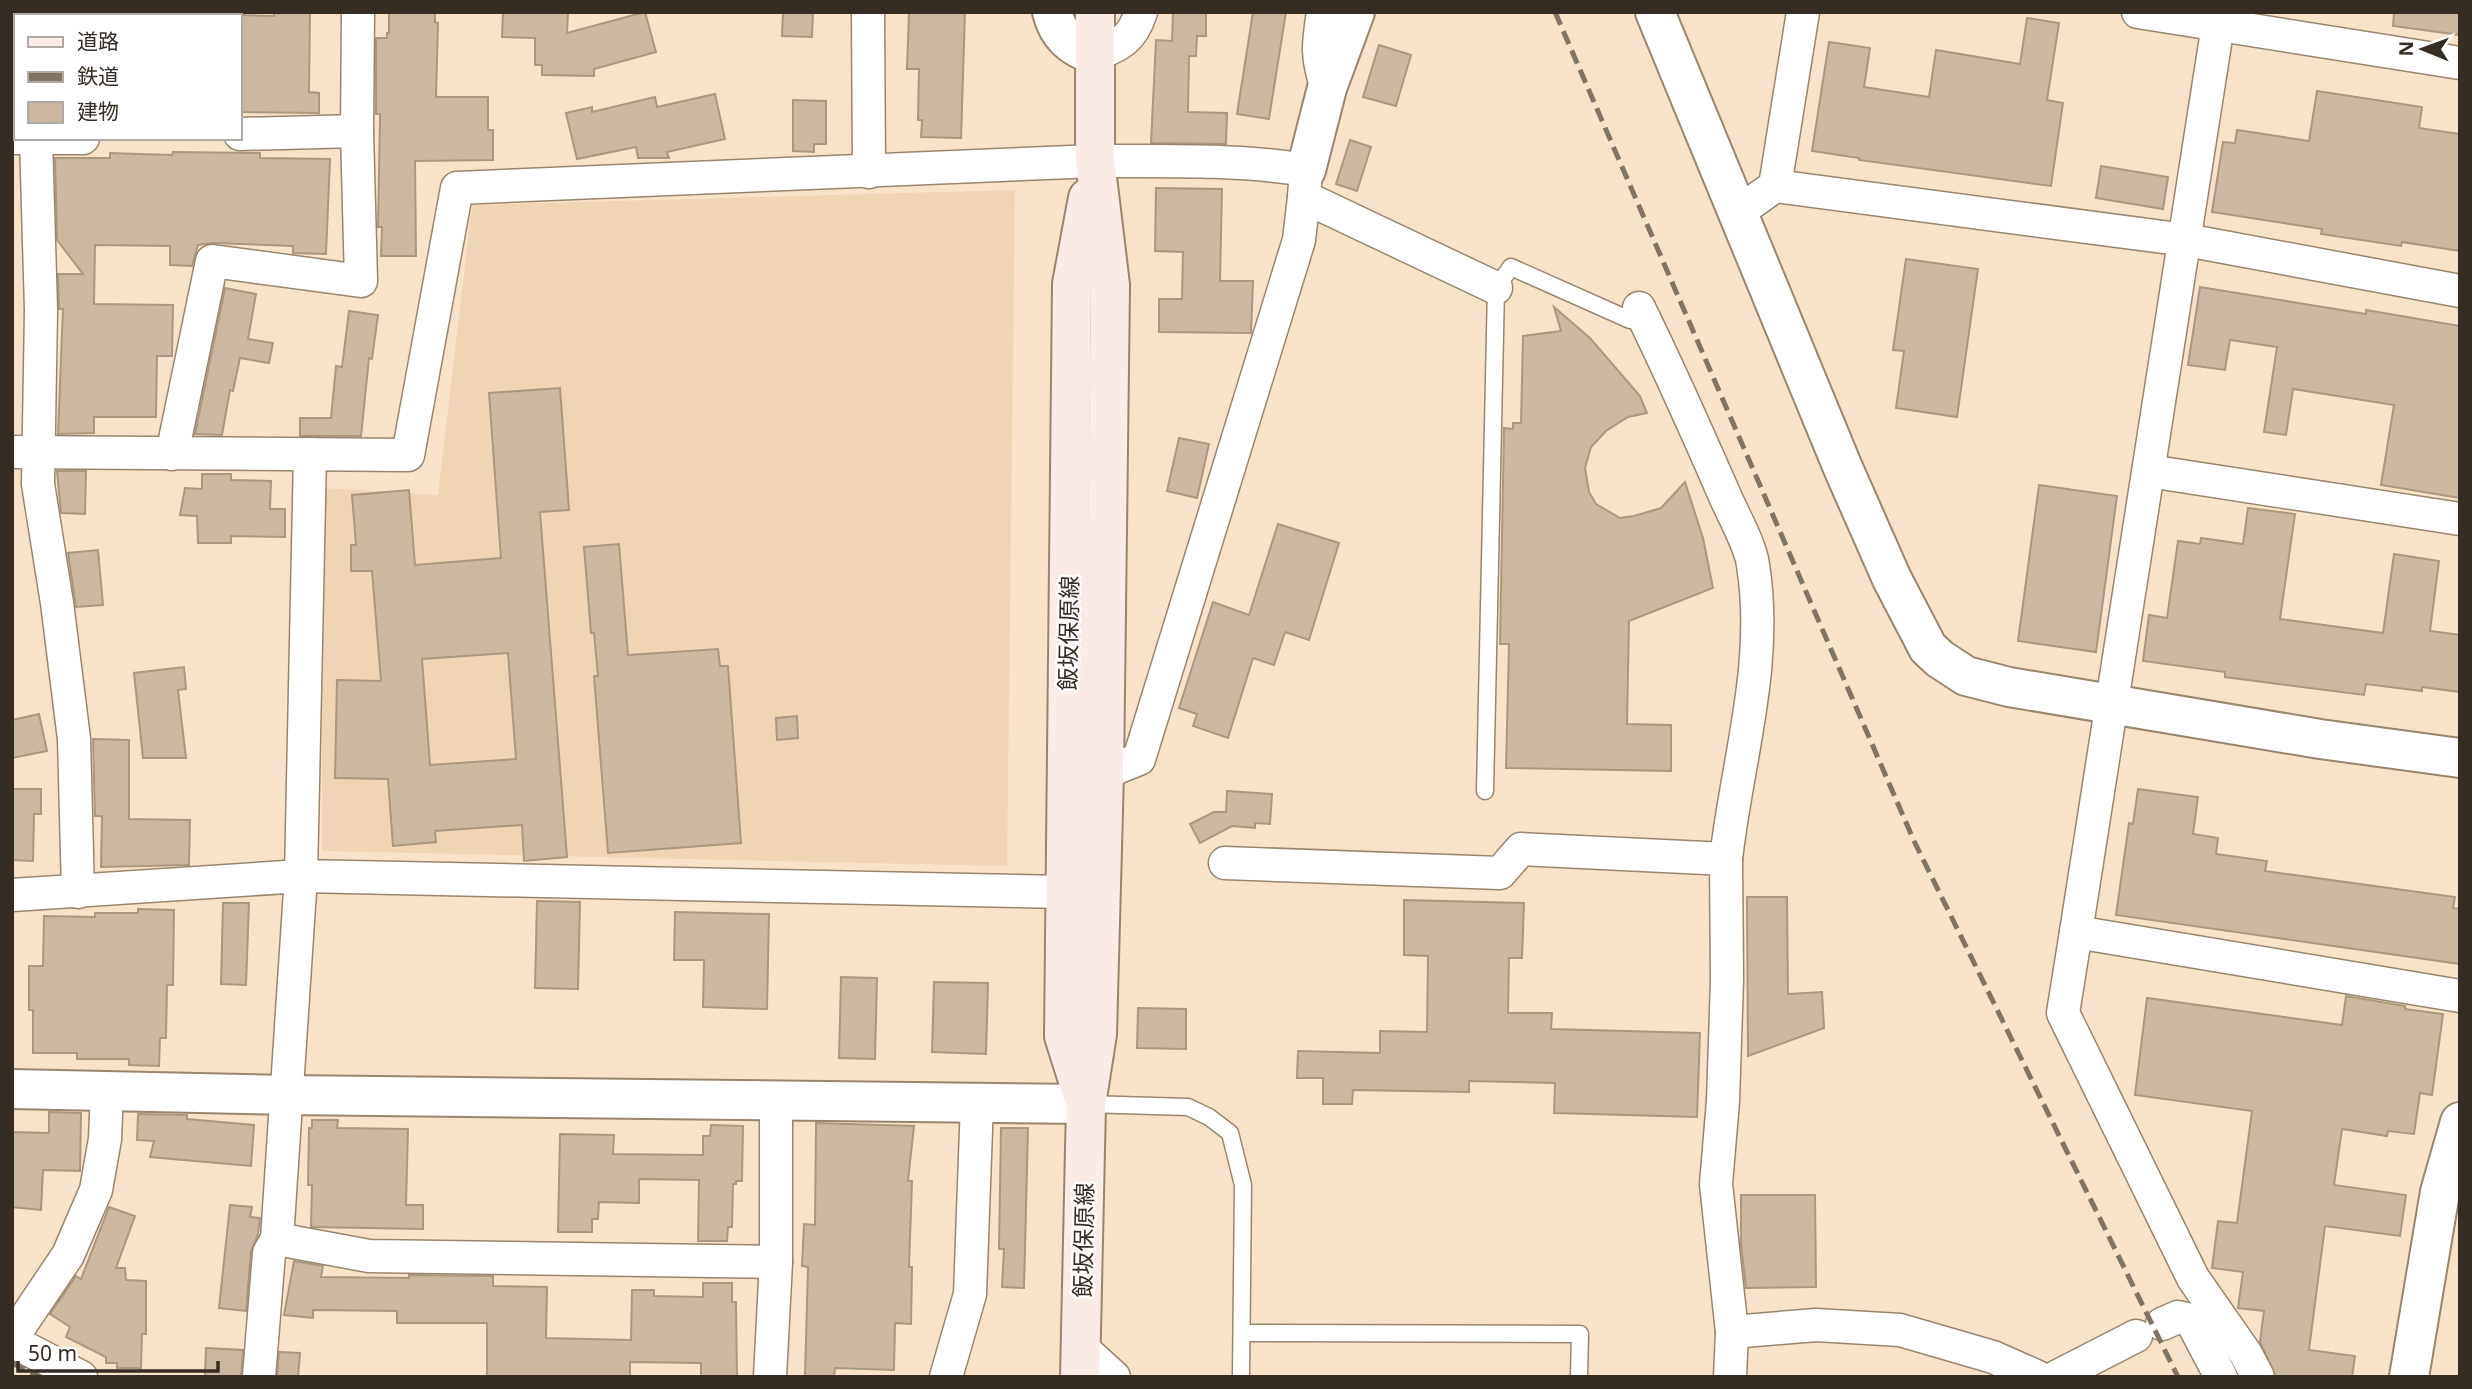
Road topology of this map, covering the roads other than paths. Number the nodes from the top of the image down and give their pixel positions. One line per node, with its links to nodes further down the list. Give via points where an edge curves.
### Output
1 (358, 12): 15 (street)
2 (868, 12): 19 (street)
3 (1052, 12): 12 (street, via 1062,35)
4 (1094, 12): 12 (main road, 飯坂保原線)
5 (1140, 12): 12 (street, via 1122,43)
6 (1324, 12): 14 (street, via 1317,50)
7 (1355, 12): 14 (street)
8 (1655, 12): 22 (street)
9 (1803, 12): 21 (street)
10 (2138, 12): 11 (street)
11 (2219, 19): 13 (street); 23 (street)
12 (1094, 55): 18 (main road, 飯坂保原線)
13 (2460, 63)
14 (1328, 88): 20 (street)
15 (357, 131): 16 (street); 28 (street, via 361,281 212,261)
16 (242, 134)
17 (24, 140): 27 (street, via 41,310)
18 (1095, 162): 19 (street); 20 (street, via 1287,167); 34 (main road, 飯坂保原線, via 1110,285); 40 (main road, 飯坂保原線, via 1072,284)
19 (869, 172): 29 (street, via 457,188 408,455)
20 (1305, 183): 24 (street); 34 (street, via 1299,240 1139,759)
21 (1775, 186): 22 (street); 23 (street)
22 (1737, 213): 32 (street, via 1848,481 1928,648 1966,676)
23 (2186, 240): 25 (street); 30 (street)
24 (1496, 288): 26 (lane, via 1511,267 1630,320); 35 (lane)
25 (2460, 291)
26 (1642, 314): 36 (street, via 1753,562 1759,648)
27 (25, 452): 28 (street); 39 (street, via 38,484 74,739)
28 (172, 454): 29 (street)
29 (310, 454): 38 (street)
30 (2149, 471): 31 (street); 32 (street)
31 (2460, 520)
32 (2112, 704): 33 (street); 42 (street)
33 (2460, 758)
34 (1104, 773): 49 (main road, 飯坂保原線, via 1097,1034)
35 (1485, 791)
36 (1726, 859): 37 (street, via 1521,849 1500,873); 53 (street, via 1724,1087 1716,1184)
37 (1224, 863)
38 (301, 876): 39 (street); 40 (street); 46 (street)
39 (78, 892): 41 (street)
40 (1065, 892): 49 (main road, 飯坂保原線, via 1064,1036)
41 (12, 895)
42 (2076, 932): 43 (street); 68 (street, via 2063,1013 2193,1278)
43 (2460, 996)
44 (12, 1089): 45 (street)
45 (107, 1091): 46 (street); 55 (street, via 96,1190 68,1255)
46 (287, 1095): 47 (street); 51 (street)
47 (776, 1100): 48 (street); 52 (street)
48 (977, 1102): 49 (street); 60 (street, via 970,1294)
49 (1086, 1104): 54 (lane, via 1188,1107 1230,1133 1243,1185); 56 (main road, 飯坂保原線)
50 (2460, 1122): 69 (street, via 2440,1192)
51 (277, 1239): 52 (street, via 369,1256); 58 (street, via 269,1253)
52 (776, 1262): 59 (street)
53 (1732, 1332): 64 (street); 65 (street, via 1816,1325 1900,1330 1993,1357)
54 (1242, 1334): 62 (lane); 63 (lane, via 1580,1334)
55 (12, 1339): 57 (street)
56 (1081, 1362): 61 (street)
57 (81, 1377)
58 (260, 1377)
59 (770, 1377)
60 (946, 1377)
61 (1114, 1377)
62 (1241, 1377)
63 (1579, 1377)
64 (1730, 1377)
65 (2038, 1377)
66 (2056, 1377): 67 (street, via 2178,1317 2191,1320)
67 (2221, 1377)
68 (2258, 1377)
69 (2409, 1377)

